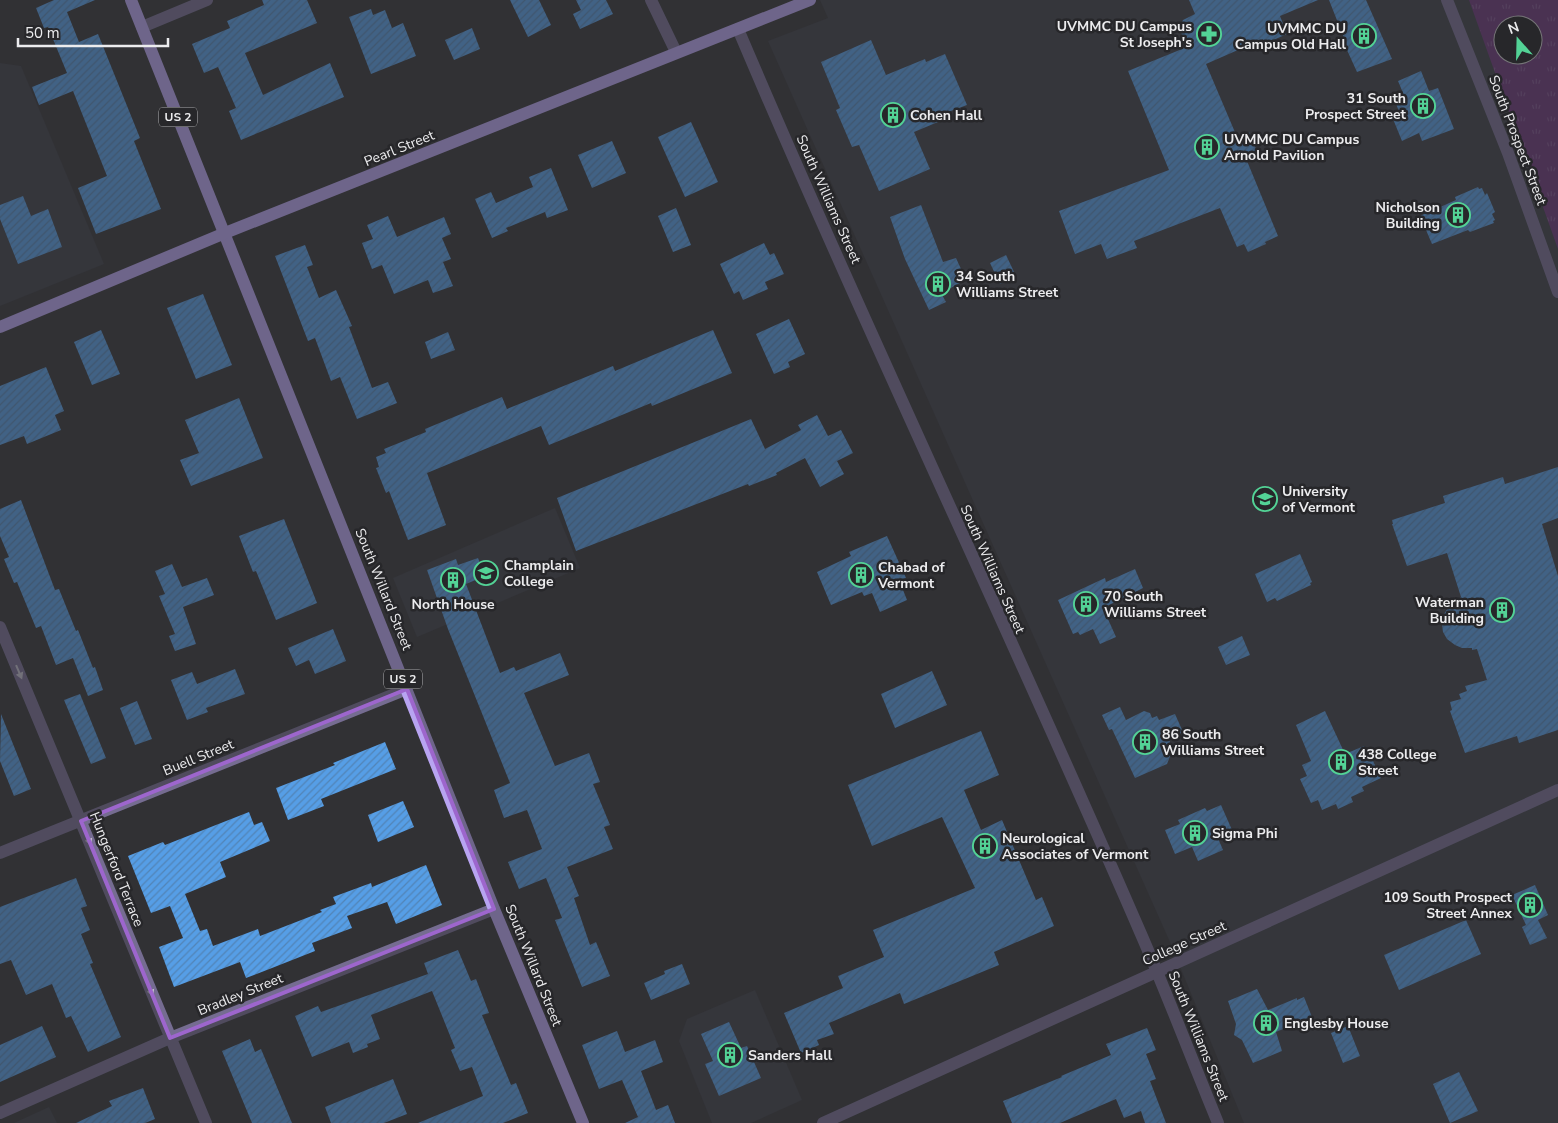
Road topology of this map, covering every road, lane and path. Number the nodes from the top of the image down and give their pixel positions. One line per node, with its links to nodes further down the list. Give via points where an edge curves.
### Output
1 (131, 0): 6 (main road, US 2)
2 (206, 0): 6 (street)
3 (651, 0): 8 (street)
4 (810, 0): 7 (main road, Pearl Street)
5 (1447, 0): 10 (street, South Prospect Street, via 1508,153)
6 (142, 27): 9 (main road, US 2)
7 (738, 29): 8 (main road, Pearl Street); 18 (street, South Williams Street)
8 (676, 52): 9 (main road, Pearl Street)
9 (225, 234): 11 (main road, Pearl Street); 13 (main road, South Willard Street / US 2)
10 (1558, 292)
11 (0, 327)
12 (0, 627): 15 (street, Hungerford Terrace, one-way to 15)
13 (407, 689): 15 (street, Buell Street); 17 (main road, South Willard Street / US 2)
14 (1558, 790): 18 (street, College Street)
15 (81, 820): 16 (street, Buell Street); 19 (street, Hungerford Terrace, one-way to 19)
16 (0, 853)
17 (494, 909): 19 (street, Bradley Street); 22 (main road, South Willard Street / US 2)
18 (1156, 972): 23 (street, College Street); 24 (street, South Williams Street)
19 (170, 1038): 20 (street, Bradley Street); 21 (street, Hungerford Terrace)
20 (0, 1113)
21 (206, 1123)
22 (583, 1123)
23 (823, 1123)
24 (1218, 1123)

